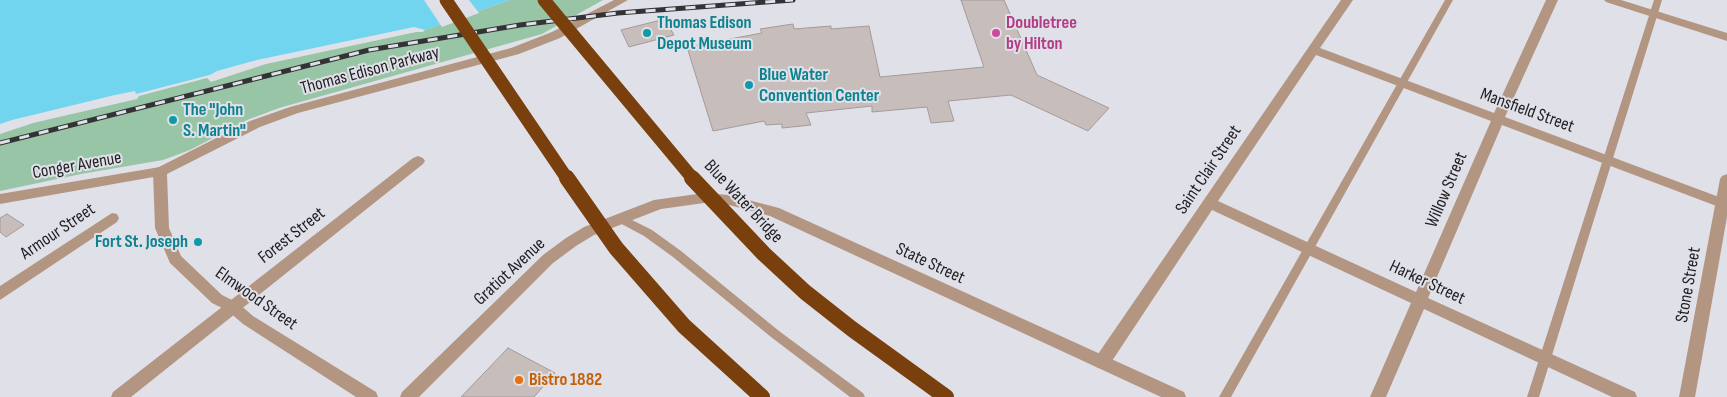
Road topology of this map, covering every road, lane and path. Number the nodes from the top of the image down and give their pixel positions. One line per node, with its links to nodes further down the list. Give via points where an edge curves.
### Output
1 (446, 0): 33 (highway, bridge, via 616,248 684,326)
2 (544, 0): 35 (highway, Blue Water Bridge, bridge, via 677,161 764,254 852,329)
3 (622, 0): 16 (street, Thomas Edison Parkway, via 556,35 515,51 294,110 255,124)
4 (1348, 0): 11 (street, Saint Clair Street)
5 (1448, 0): 12 (lane)
6 (1552, 0): 13 (street, Willow Street)
7 (1610, 0): 9 (street)
8 (1658, 0): 9 (lane)
9 (1654, 14): 10 (street); 15 (lane)
10 (1727, 37)
11 (1314, 50): 12 (street, Mansfield Street); 19 (street, Saint Clair Street)
12 (1404, 84): 13 (street, Mansfield Street); 24 (lane)
13 (1498, 119): 15 (street, Mansfield Street); 26 (street, Willow Street)
14 (418, 160): 27 (street, Forest Street)
15 (1608, 160): 21 (street, Mansfield Street); 28 (lane)
16 (160, 172): 18 (street, Conger Avenue); 27 (street, Elmwood Street, via 162,228 175,260 217,299)
17 (1727, 179): 21 (street, Stone Street)
18 (0, 199)
19 (1209, 203): 24 (street, Harker Street); 29 (street, Saint Clair Street)
20 (659, 204): 23 (street, Gratiot Avenue); 29 (street, State Street, via 704,198 729,200 774,212)
21 (1725, 205): 41 (street, Stone Street)
22 (112, 218): 25 (street, Armour Street)
23 (620, 218): 32 (street, Gratiot Avenue, via 590,231 548,259); 34 (lane, via 677,254 774,334)
24 (1308, 248): 26 (street, Harker Street); 37 (lane)
25 (0, 294)
26 (1420, 301): 28 (street, Harker Street); 38 (street, Willow Street)
27 (233, 307): 30 (street, Forest Street); 31 (street, Elmwood Street, via 248,320)
28 (1546, 359): 39 (lane); 40 (street, Harker Street)
29 (1102, 362): 36 (street, State Street)
30 (119, 397)
31 (370, 397)
32 (408, 397)
33 (762, 397)
34 (859, 397)
35 (946, 397)
36 (1178, 397)
37 (1225, 397)
38 (1378, 397)
39 (1533, 397)
40 (1629, 397)
41 (1687, 397)

